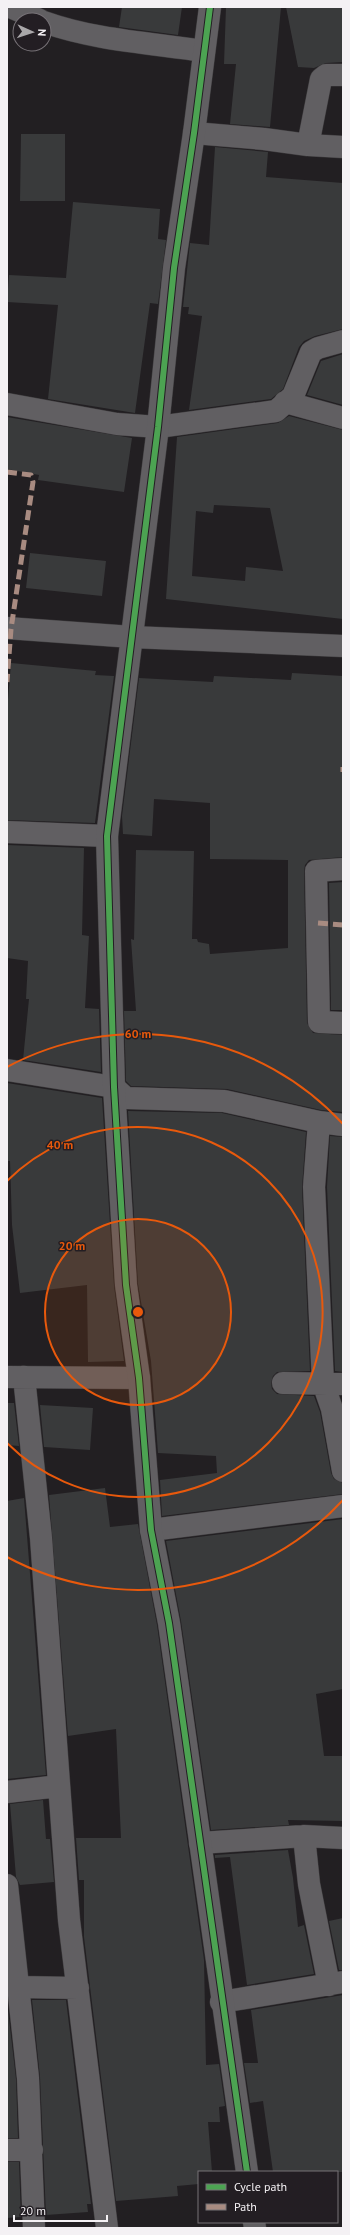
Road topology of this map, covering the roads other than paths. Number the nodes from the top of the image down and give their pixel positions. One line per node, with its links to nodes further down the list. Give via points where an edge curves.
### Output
1 (210, 7): 3 (street)
2 (52, 24): 3 (street, via 107,37)
3 (204, 51): 5 (street)
4 (343, 74): 6 (street, via 326,75 321,80)
5 (194, 133): 6 (street); 12 (street, via 174,268)
6 (308, 146): 7 (street)
7 (343, 147)
8 (343, 341): 9 (street, via 311,352 293,396)
9 (286, 402): 11 (street); 12 (street, via 276,411)
10 (7, 404): 12 (street, via 118,424)
11 (343, 418)
12 (158, 427): 14 (street)
13 (7, 628): 14 (street)
14 (132, 637): 15 (street); 17 (street)
15 (343, 646)
16 (7, 832): 17 (street)
17 (107, 836): 21 (street)
18 (343, 870): 19 (street, via 316,871 319,1022)
19 (343, 1023)
20 (7, 1070): 21 (street)
21 (114, 1087): 22 (street, via 126,1098 224,1101); 25 (street, via 126,1285)
22 (319, 1122): 23 (street); 27 (street, via 314,1195)
23 (343, 1125)
24 (15, 1377): 25 (street); 31 (street, via 41,1538)
25 (139, 1378): 30 (street)
26 (283, 1383): 27 (street)
27 (333, 1383): 28 (street, via 332,1409)
28 (343, 1471)
29 (343, 1506): 30 (street)
30 (151, 1530): 35 (street, via 169,1623)
31 (59, 1786): 32 (street); 39 (street, via 69,1920)
32 (7, 1792)
33 (304, 1836): 34 (street); 35 (street); 37 (street, via 309,1884)
34 (343, 1838)
35 (200, 1843): 40 (street)
36 (7, 1885): 38 (street)
37 (336, 1984): 40 (street)
38 (19, 1986): 39 (street); 42 (street)
39 (78, 1988): 45 (street)
40 (221, 2002): 43 (street)
41 (7, 2150): 42 (street)
42 (32, 2150): 44 (street)
43 (247, 2171)
44 (34, 2228)
45 (107, 2228)

